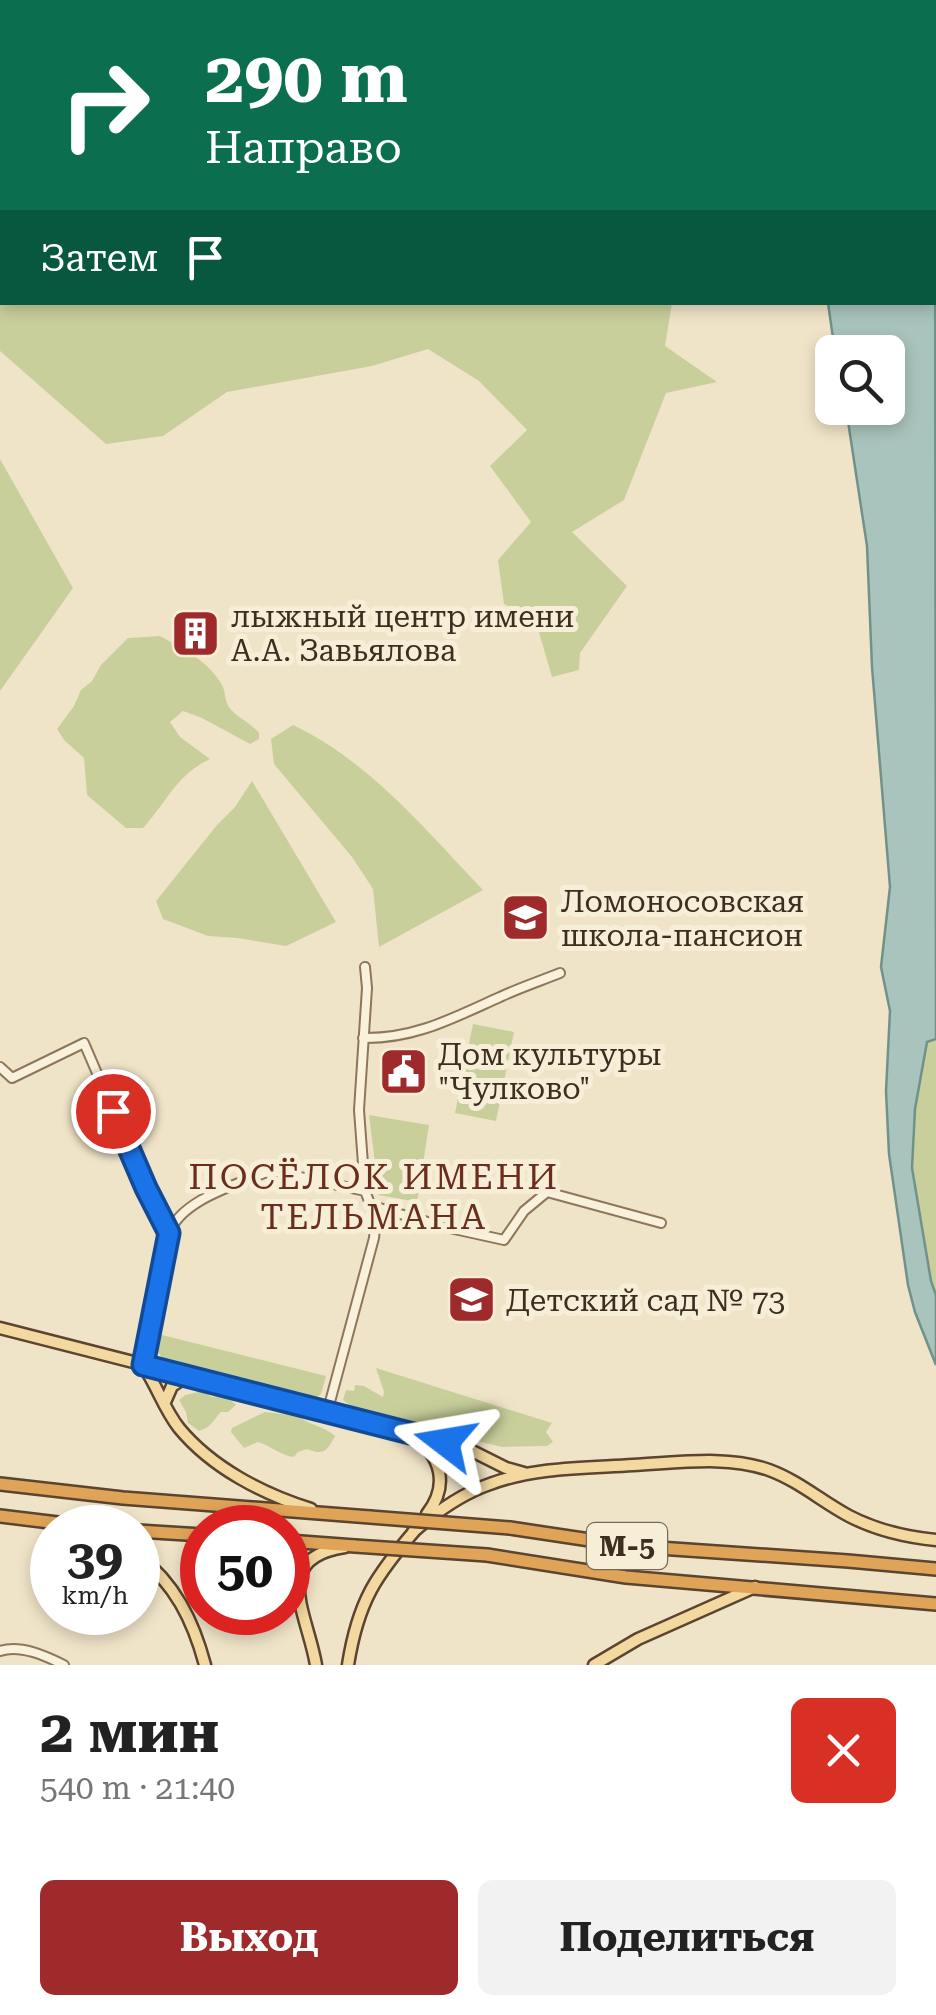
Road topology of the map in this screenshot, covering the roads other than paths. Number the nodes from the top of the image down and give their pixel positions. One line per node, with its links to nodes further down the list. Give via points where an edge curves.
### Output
1 (365, 967): 3 (street)
2 (560, 973): 3 (street, via 440,1025 389,1039)
3 (363, 1038): 5 (street)
4 (0, 1067): 8 (street, via 12,1078 84,1042)
5 (365, 1191): 6 (street); 8 (street, via 264,1173 186,1208)
6 (369, 1205): 7 (street, via 504,1240 547,1192); 13 (street, via 374,1238)
7 (661, 1223)
8 (169, 1233): 10 (street)
9 (0, 1328): 10 (main road)
10 (143, 1365): 11 (main road); 12 (main road)
11 (186, 1376): 12 (main road); 13 (main road)
12 (165, 1403): 17 (main road, via 180,1429 218,1462 259,1490)
13 (327, 1413): 14 (main road)
14 (402, 1432): 15 (main road, via 466,1448); 20 (main road, via 429,1451 441,1483 432,1510)
15 (528, 1474): 20 (main road, via 475,1490); 21 (main road, via 696,1462 756,1466 868,1525)
16 (0, 1484): 17 (highway, М-5)
17 (326, 1514): 24 (highway, М-5, bridge)
18 (0, 1516): 19 (highway)
19 (30, 1520)
20 (413, 1532): 32 (main road, via 368,1594)
21 (936, 1540)
22 (310, 1543): 23 (highway, М-5)
23 (356, 1546): 26 (highway, М-5, bridge); 31 (main road, via 320,1553 302,1567 300,1596)
24 (936, 1569)
25 (160, 1575): 30 (main road, via 191,1622)
26 (755, 1587): 27 (highway, М-5); 33 (main road)
27 (936, 1604)
28 (0, 1651): 29 (street, via 10,1647)
29 (64, 1665)
30 (204, 1665)
31 (316, 1665)
32 (348, 1665)
33 (594, 1665)

